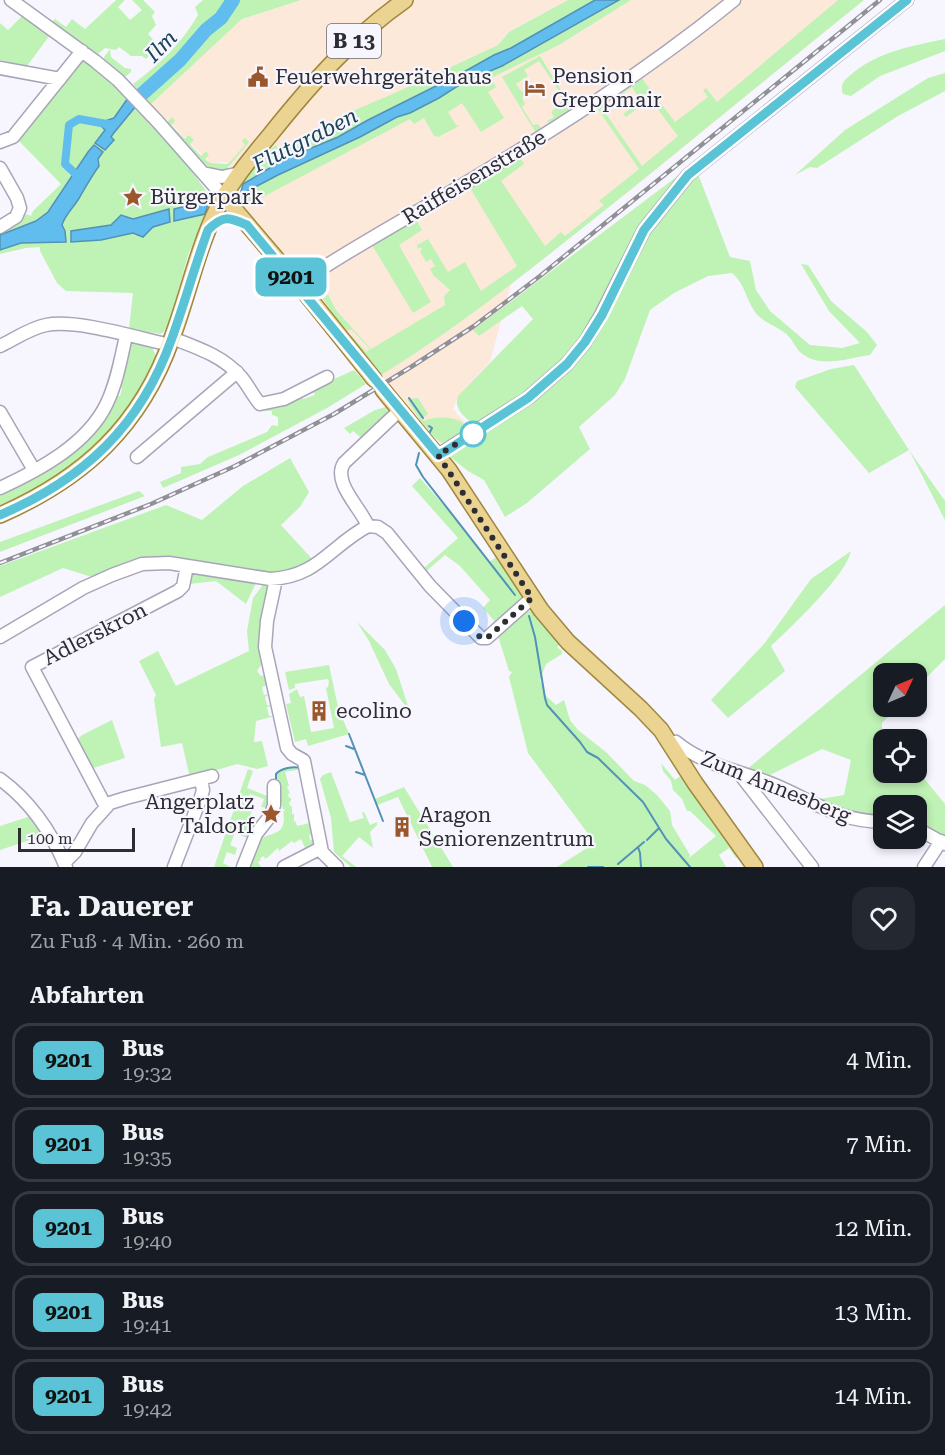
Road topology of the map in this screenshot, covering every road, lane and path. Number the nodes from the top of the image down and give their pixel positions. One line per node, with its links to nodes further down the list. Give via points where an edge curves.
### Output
1 (11, 0): 5 (street)
2 (405, 0): 10 (main road, B 13, via 328,66)
3 (734, 0): 16 (street, Raiffeisenstraße, via 588,106)
4 (907, 0): 24 (street, via 688,175 644,230 602,315 567,364 528,398)
5 (82, 51): 7 (street); 11 (street, via 128,89)
6 (0, 68): 7 (street)
7 (60, 79): 8 (street, via 13,137)
8 (0, 142)
9 (0, 168): 15 (street, via 20,208 13,220)
10 (240, 172): 11 (street, via 222,177); 12 (main road, B 13)
11 (203, 173): 12 (street)
12 (224, 193): 13 (main road, B 13); 14 (main road)
13 (211, 223): 14 (main road, via 230,218); 18 (main road, B 13)
14 (247, 225): 16 (main road)
15 (0, 227)
16 (298, 284): 22 (main road)
17 (126, 336): 18 (street); 19 (street, via 56,324 31,330); 26 (street, via 101,414 63,453)
18 (171, 342): 20 (street, via 212,354); 28 (main road, B 13, via 141,403 102,452 49,491)
19 (0, 346)
20 (237, 372): 21 (street, via 262,404 290,397); 25 (street)
21 (327, 377)
22 (400, 410): 24 (main road); 29 (street, via 340,470 342,483)
23 (0, 412): 26 (street)
24 (438, 455): 32 (main road)
25 (137, 457)
26 (34, 470): 27 (street)
27 (0, 488)
28 (0, 515)
29 (368, 526): 31 (street, via 312,568); 32 (street, via 387,533 430,586 481,638 487,638)
30 (187, 566): 31 (street); 33 (street, via 152,562 122,570); 38 (street, Adlerskron, via 183,586 178,591 32,667)
31 (276, 579): 42 (street, via 265,636 268,669 287,748 304,761)
32 (532, 598): 34 (main road, via 558,632 648,716)
33 (0, 637)
34 (672, 746): 35 (street, Zum Annesberg, via 676,742); 48 (main road)
35 (740, 773): 39 (street, Zum Annesberg, via 781,787 836,814); 49 (street)
36 (0, 779): 43 (street, via 30,807)
37 (274, 786): 45 (street, via 271,815 256,834)
38 (106, 807): 43 (street); 44 (street, via 112,802 206,778)
39 (873, 822)
40 (927, 834): 41 (street)
41 (943, 842): 50 (street)
42 (321, 848): 46 (street); 47 (street)
43 (65, 865)
44 (174, 867)
45 (243, 867)
46 (284, 867)
47 (337, 867)
48 (755, 867)
49 (812, 867)
50 (924, 867)

